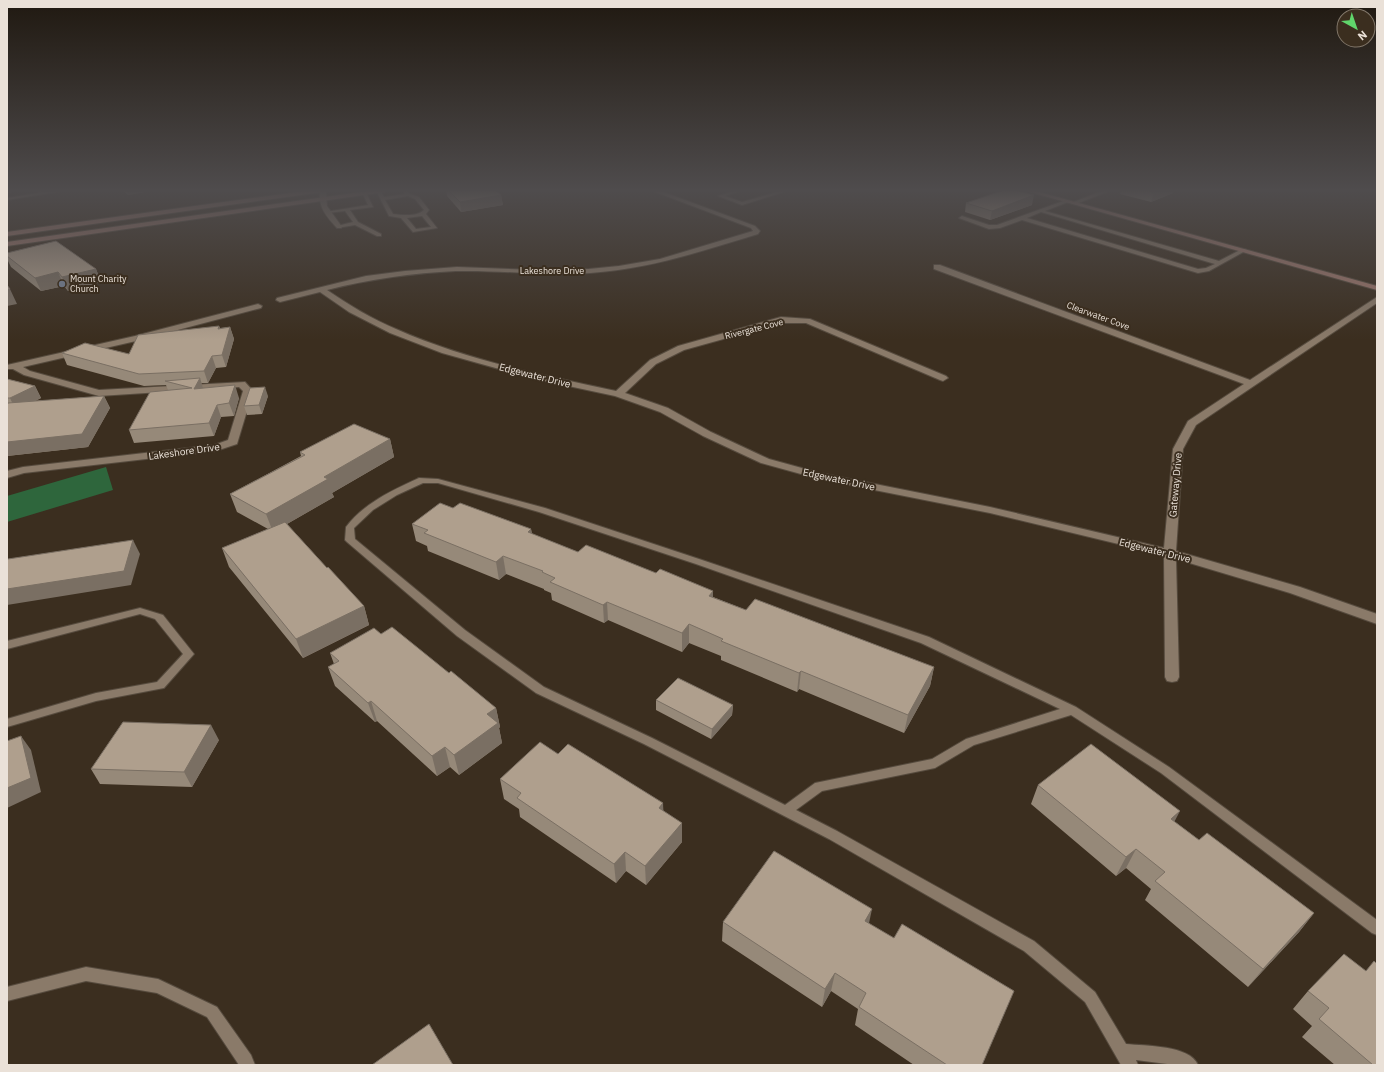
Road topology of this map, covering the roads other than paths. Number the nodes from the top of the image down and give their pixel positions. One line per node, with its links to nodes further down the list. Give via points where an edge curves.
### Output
1 (36, 240): 6 (main road)
2 (732, 240): 11 (street, Lakeshore Drive, via 661,261 619,268 535,272 457,269 366,278)
3 (1095, 240): 8 (lane, via 1191,269 1203,271)
4 (1141, 240): 8 (lane)
5 (1208, 240): 7 (main road)
6 (7, 244)
7 (1244, 250): 8 (lane); 10 (main road)
8 (1220, 263)
9 (937, 267): 17 (street, Clearwater Cove)
10 (1377, 288)
11 (320, 289): 13 (street, Lakeshore Drive); 18 (street, Edgewater Drive, via 352,310 393,331 445,351 534,376)
12 (1377, 299): 17 (street, Gateway Drive)
13 (280, 300)
14 (258, 306): 15 (street, Lakeshore Drive)
15 (10, 367): 19 (street, Lakeshore Drive, via 99,393 242,384 248,391 233,442 216,448 23,470)
16 (943, 378): 18 (street, Rivergate Cove, via 807,321 781,320 681,348 653,362)
17 (1252, 384): 20 (street, Gateway Drive, via 1192,423 1178,449)
18 (618, 394): 20 (street, Edgewater Drive, via 664,410 707,434 771,463 820,476 990,510)
19 (7, 475)
20 (1170, 553): 21 (street, Edgewater Drive, via 1295,590); 23 (street, Gateway Drive)
21 (1377, 619)
22 (7, 645): 25 (lane, via 140,611 159,617 189,654 160,685 96,698)
23 (1172, 677)
24 (1072, 710): 26 (lane, via 970,742 935,763 819,787); 26 (lane, via 925,640 550,512 438,481 422,480 394,493 370,508 350,527 350,540 460,633 540,690); 27 (lane, via 1165,770)
25 (7, 722)
26 (786, 811): 29 (lane, via 1029,946 1090,997)
27 (1377, 928)
28 (7, 994): 30 (lane, via 86,974 158,986 212,1012)
29 (1122, 1051): 31 (lane); 32 (lane, via 1176,1057)
30 (247, 1065)
31 (1130, 1065)
32 (1190, 1065)

